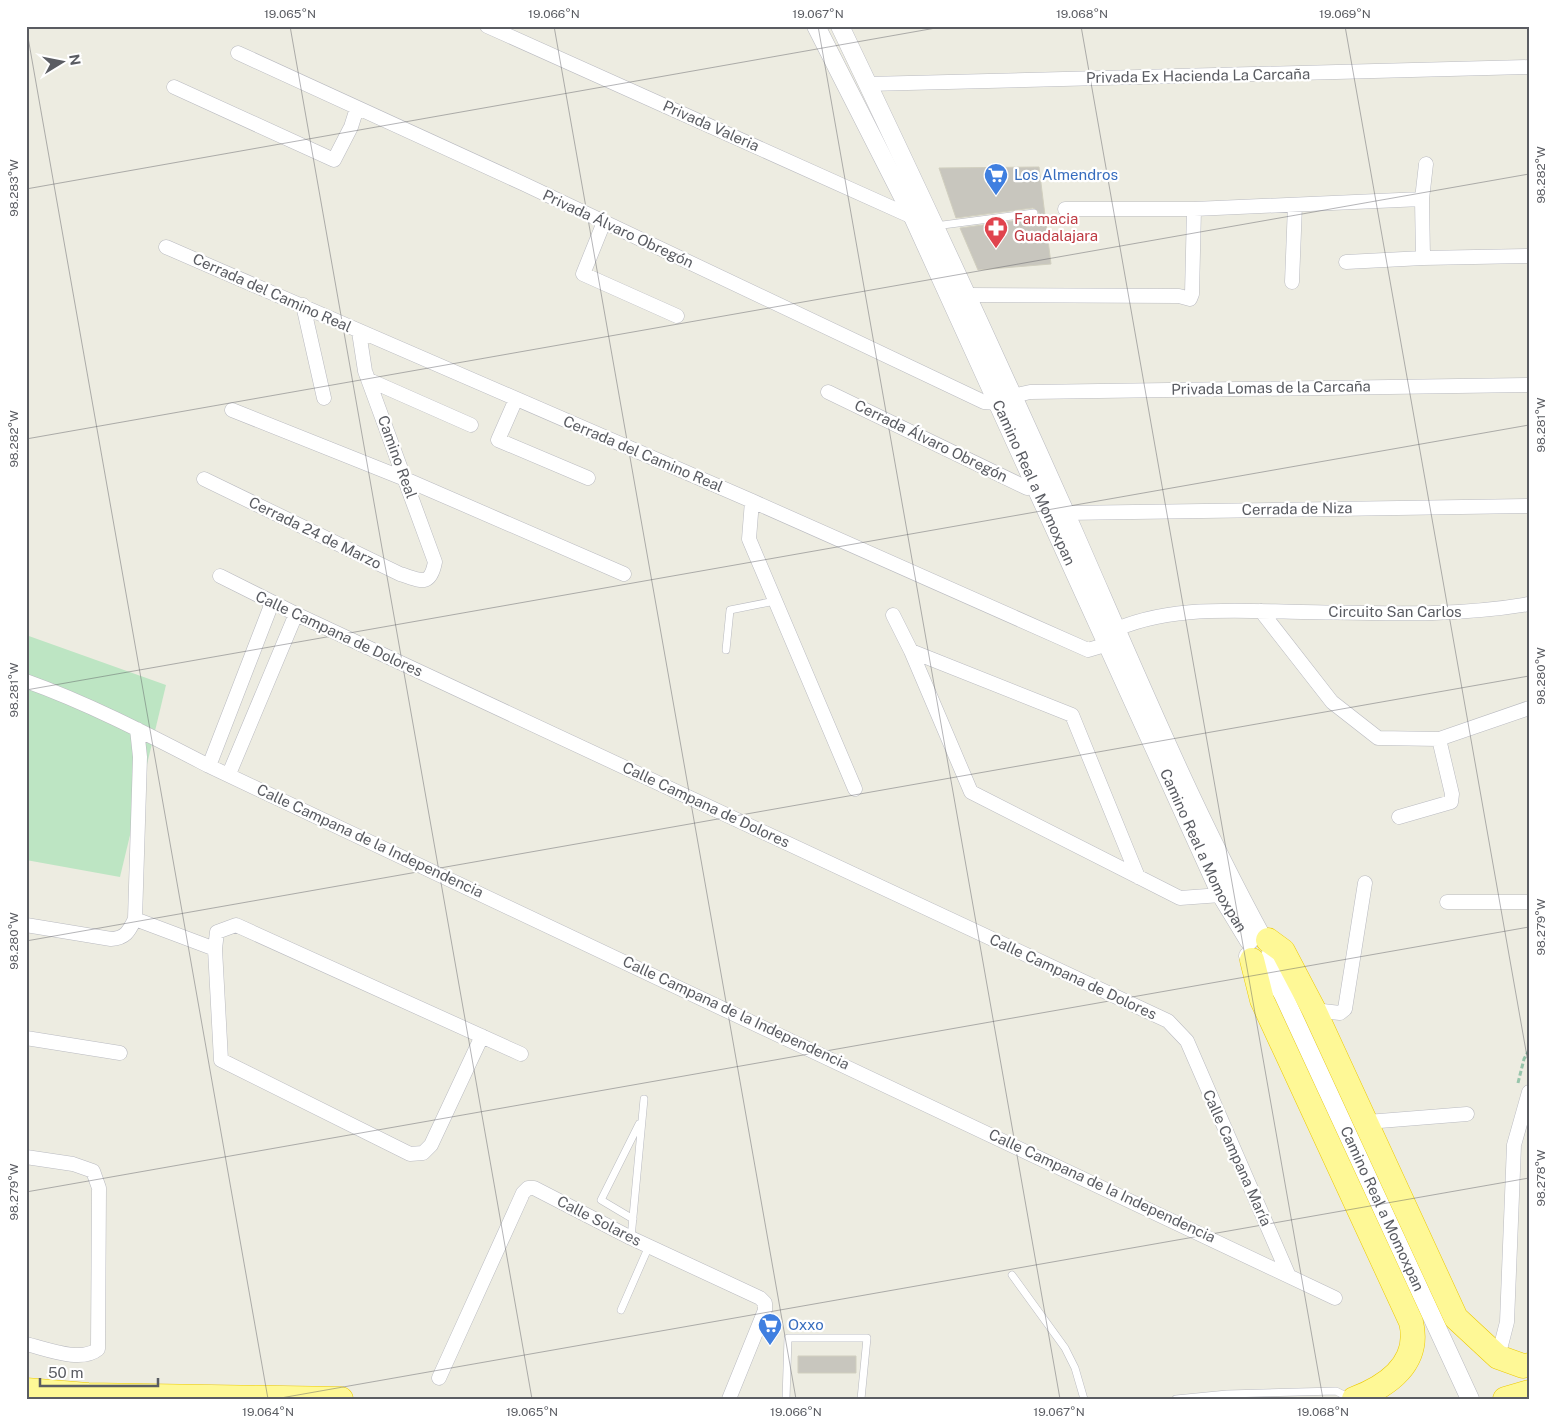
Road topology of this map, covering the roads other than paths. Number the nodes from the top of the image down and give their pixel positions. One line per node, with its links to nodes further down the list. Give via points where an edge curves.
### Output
1 (487, 26): 15 (street, Privada Valeria)
2 (816, 26): 15 (street, Camino Real a Momoxpan)
3 (840, 26): 6 (street, Camino Real a Momoxpan)
4 (238, 53): 8 (street, Privada Álvaro Obregón)
5 (1529, 67): 6 (street, Privada Ex Hacienda La Carcaña)
6 (868, 84): 17 (street, Camino Real a Momoxpan)
7 (174, 87): 8 (street, via 334,160)
8 (357, 108): 16 (street, Privada Álvaro Obregón)
9 (1426, 164): 10 (street)
10 (1422, 198): 11 (street); 20 (street)
11 (1295, 205): 13 (street); 22 (street)
12 (1064, 209): 13 (street)
13 (1194, 209): 23 (street, via 1190,299 1179,296)
14 (1034, 213): 17 (lane)
15 (913, 216): 17 (street, Privada Valeria); 32 (street, Camino Real a Momoxpan)
16 (604, 222): 25 (street, via 583,274); 32 (street, Privada Álvaro Obregón, via 984,402)
17 (934, 226): 23 (street, Camino Real a Momoxpan)
18 (166, 247): 24 (street, Cerrada del Camino Real)
19 (1529, 256): 20 (street)
20 (1423, 258): 21 (street)
21 (1346, 262)
22 (1292, 282)
23 (966, 296): 32 (street, Camino Real a Momoxpan)
24 (303, 305): 26 (street, Cerrada del Camino Real); 30 (street)
25 (677, 316)
26 (359, 332): 27 (street, Camino Real); 31 (street, Cerrada del Camino Real)
27 (369, 380): 34 (street); 37 (street, Camino Real)
28 (1529, 384): 32 (street, Privada Lomas de la Carcaña, via 1030,392)
29 (828, 392): 38 (street, Cerrada Álvaro Obregón, via 1027,488)
30 (324, 398)
31 (516, 399): 35 (street, via 498,440); 39 (street, Cerrada del Camino Real)
32 (1005, 400): 38 (street, Camino Real a Momoxpan); 41 (street, Camino Real a Momoxpan)
33 (232, 410): 37 (street)
34 (471, 425)
35 (588, 478)
36 (204, 479): 44 (street, Cerrada 24 de Marzo, via 400,574 422,581)
37 (405, 480): 42 (street); 44 (street, Camino Real, via 435,562)
38 (1036, 487): 51 (street, Camino Real a Momoxpan)
39 (752, 501): 45 (street, via 749,539); 51 (street, Cerrada del Camino Real, via 1088,650)
40 (1529, 506): 41 (street, Cerrada de Niza)
41 (1065, 513): 51 (street, Camino Real a Momoxpan)
42 (624, 574)
43 (220, 576): 46 (street, Calle Campana de Dolores)
44 (428, 579)
45 (775, 600): 52 (lane, via 730,610); 60 (street)
46 (272, 603): 49 (street, Calle Campana de Dolores); 58 (street)
47 (1529, 604): 48 (street, Circuito San Carlos, via 1492,610 1409,614)
48 (1261, 611): 51 (street, Circuito San Carlos, via 1192,612 1127,623); 57 (street, via 1332,702 1378,738)
49 (296, 614): 59 (street); 75 (street, Calle Campana de Dolores, via 1168,1021)
50 (893, 615): 53 (street)
51 (1112, 637): 64 (street, Camino Real a Momoxpan, via 1138,683)
52 (726, 650)
53 (911, 651): 62 (street, via 971,792); 62 (street, via 1072,715)
54 (26, 680): 56 (street, Calle Campana de la Independencia)
55 (1529, 708): 57 (street)
56 (137, 729): 58 (street, Calle Campana de la Independencia); 67 (street, via 140,757)
57 (1439, 739): 61 (street, via 1451,802)
58 (209, 766): 59 (street, Calle Campana de la Independencia)
59 (229, 774): 87 (street, Calle Campana de la Independencia)
60 (855, 789)
61 (1399, 817)
62 (1138, 877): 64 (street, via 1180,898)
63 (1365, 883): 72 (street, via 1345,1009 1340,1013)
64 (1228, 892): 69 (street, Camino Real a Momoxpan)
65 (1447, 902): 66 (street)
66 (1529, 902)
67 (135, 918): 68 (street, via 128,933 121,938); 70 (street)
68 (26, 925)
69 (1258, 944): 71 (street, Camino Real a Momoxpan, via 1263,963); 71 (street, Camino Real a Momoxpan, via 1272,949 1269,958); 72 (highway, via 1283,951); 103 (highway, via 1262,1000 1413,1332 1411,1352 1404,1367 1379,1387)
70 (215, 949): 73 (street, via 218,932 236,925); 73 (street, via 221,1060 410,1154 423,1153 431,1145)
71 (1282, 992): 104 (street, Camino Real a Momoxpan)
72 (1321, 1011): 82 (highway)
73 (482, 1036): 77 (street)
74 (26, 1038): 76 (street)
75 (1187, 1041): 87 (street, Calle Campana María)
76 (120, 1053)
77 (521, 1054)
78 (1529, 1092): 92 (street, via 1514,1145 1507,1322)
79 (644, 1100): 81 (lane)
80 (1466, 1114): 82 (street)
81 (642, 1119): 84 (lane); 84 (lane, via 601,1200)
82 (1367, 1122): 92 (highway, via 1456,1318)
83 (26, 1156): 91 (street, via 93,1170 100,1188 98,1349 91,1355 82,1356)
84 (633, 1219): 85 (lane)
85 (631, 1238): 86 (street, Calle Solares); 94 (street, Calle Solares, via 534,1188 528,1188 523,1192)
86 (649, 1246): 90 (lane); 98 (street, Calle Solares, via 766,1303)
87 (1288, 1274): 89 (street, Calle Campana de la Independencia)
88 (1012, 1275): 101 (lane, via 1065,1348)
89 (1335, 1298)
90 (621, 1310)
91 (26, 1344)
92 (1498, 1357): 93 (highway)
93 (1529, 1365)
94 (439, 1378)
95 (26, 1390): 97 (highway, via 88,1395)
96 (1529, 1392): 105 (highway)
97 (340, 1399)
98 (729, 1399)
99 (786, 1399): 100 (lane, via 788,1338 867,1338)
100 (861, 1399)
101 (1084, 1399)
102 (1176, 1399): 103 (lane, via 1336,1391)
103 (1354, 1399)
104 (1470, 1399)
105 (1505, 1399)

